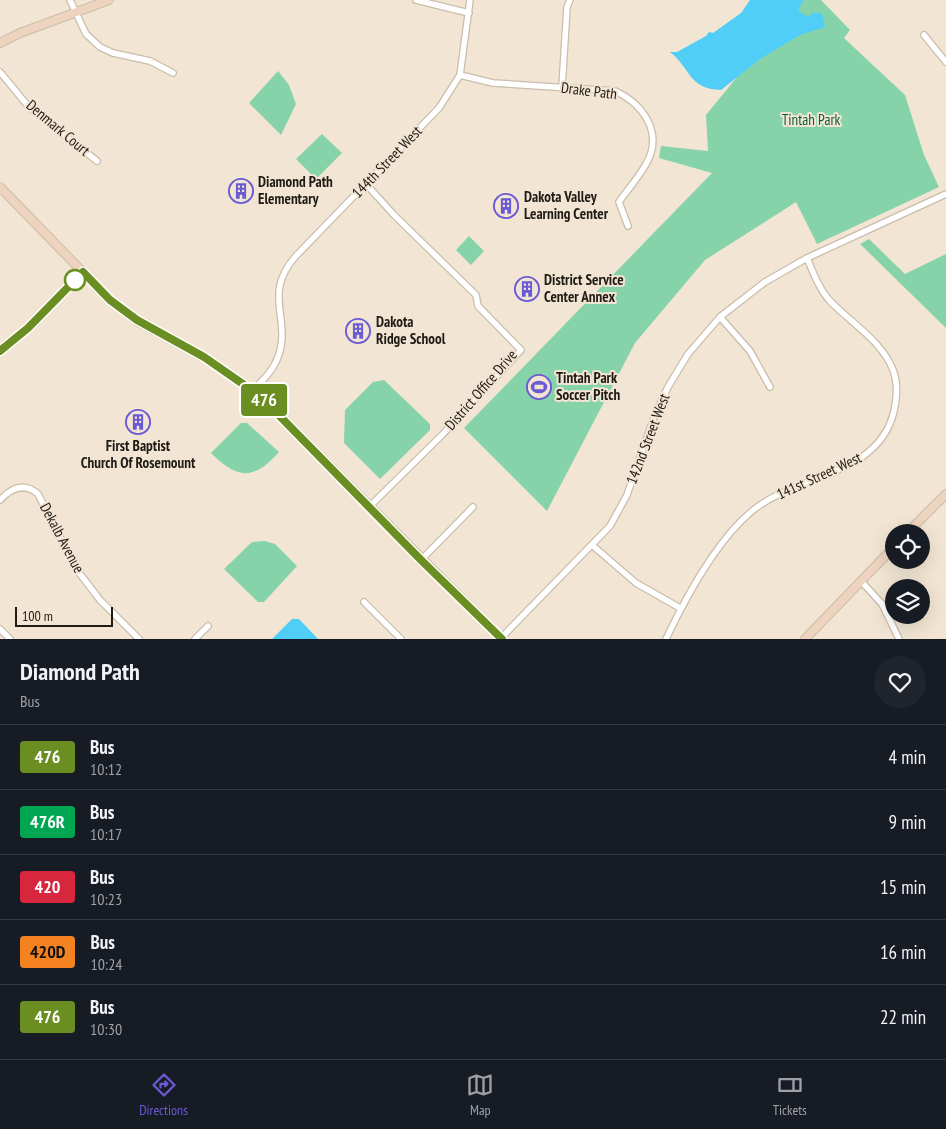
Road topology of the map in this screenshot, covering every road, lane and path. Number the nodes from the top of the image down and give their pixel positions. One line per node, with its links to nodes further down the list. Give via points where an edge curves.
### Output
1 (70, 0): 7 (street)
2 (109, 0): 7 (street)
3 (416, 0): 6 (street)
4 (470, 0): 6 (street, 144th Street West)
5 (570, 0): 14 (street)
6 (469, 13): 13 (street, 144th Street West)
7 (76, 14): 9 (street); 12 (street, via 86,34 100,47 150,61)
8 (924, 35): 10 (street)
9 (0, 43)
10 (946, 62)
11 (0, 72): 15 (street, Denmark Court, via 28,106)
12 (173, 73)
13 (460, 75): 14 (street, Drake Path, via 493,83); 16 (street, 144th Street West, via 439,108)
14 (562, 87): 19 (street, Drake Path, via 615,91 631,98 643,111 652,131 652,148 647,163 618,202)
15 (97, 161)
16 (366, 184): 25 (street, 144th Street West, via 285,270 278,293 282,334 278,357); 28 (street, District Office Drive, via 476,295 478,306 521,350)
17 (0, 187): 21 (street)
18 (946, 194): 20 (street, 142nd Street West)
19 (628, 226)
20 (808, 258): 22 (street, 142nd Street West, via 765,282); 36 (street, 141st Street West, via 829,300 882,350 893,370 896,391 892,422 875,448 855,462 782,492 752,511 728,536)
21 (83, 272): 23 (street, via 28,328); 25 (street, via 110,300 137,320 204,357)
22 (720, 317): 24 (street, via 750,351); 31 (street, 142nd Street West, via 677,370 654,417 620,509)
23 (0, 351)
24 (770, 387)
25 (252, 391): 28 (street, via 290,425)
26 (946, 494): 30 (street)
27 (0, 500): 40 (street, Dekalb Avenue, via 10,490 22,487 32,489 40,496 64,548 84,581)
28 (369, 507): 33 (street)
29 (473, 507): 33 (street)
30 (916, 524)
31 (592, 546): 36 (street, via 636,583); 43 (street, 142nd Street West)
32 (885, 557): 34 (street)
33 (421, 560): 43 (street)
34 (861, 581): 45 (street); 46 (street, via 882,604)
35 (364, 602): 42 (street)
36 (680, 608): 44 (street, 141st Street West)
37 (208, 626): 41 (street)
38 (0, 629): 39 (street)
39 (10, 639)
40 (139, 639)
41 (195, 639)
42 (401, 639)
43 (502, 639)
44 (666, 639)
45 (805, 639)
46 (900, 639)

